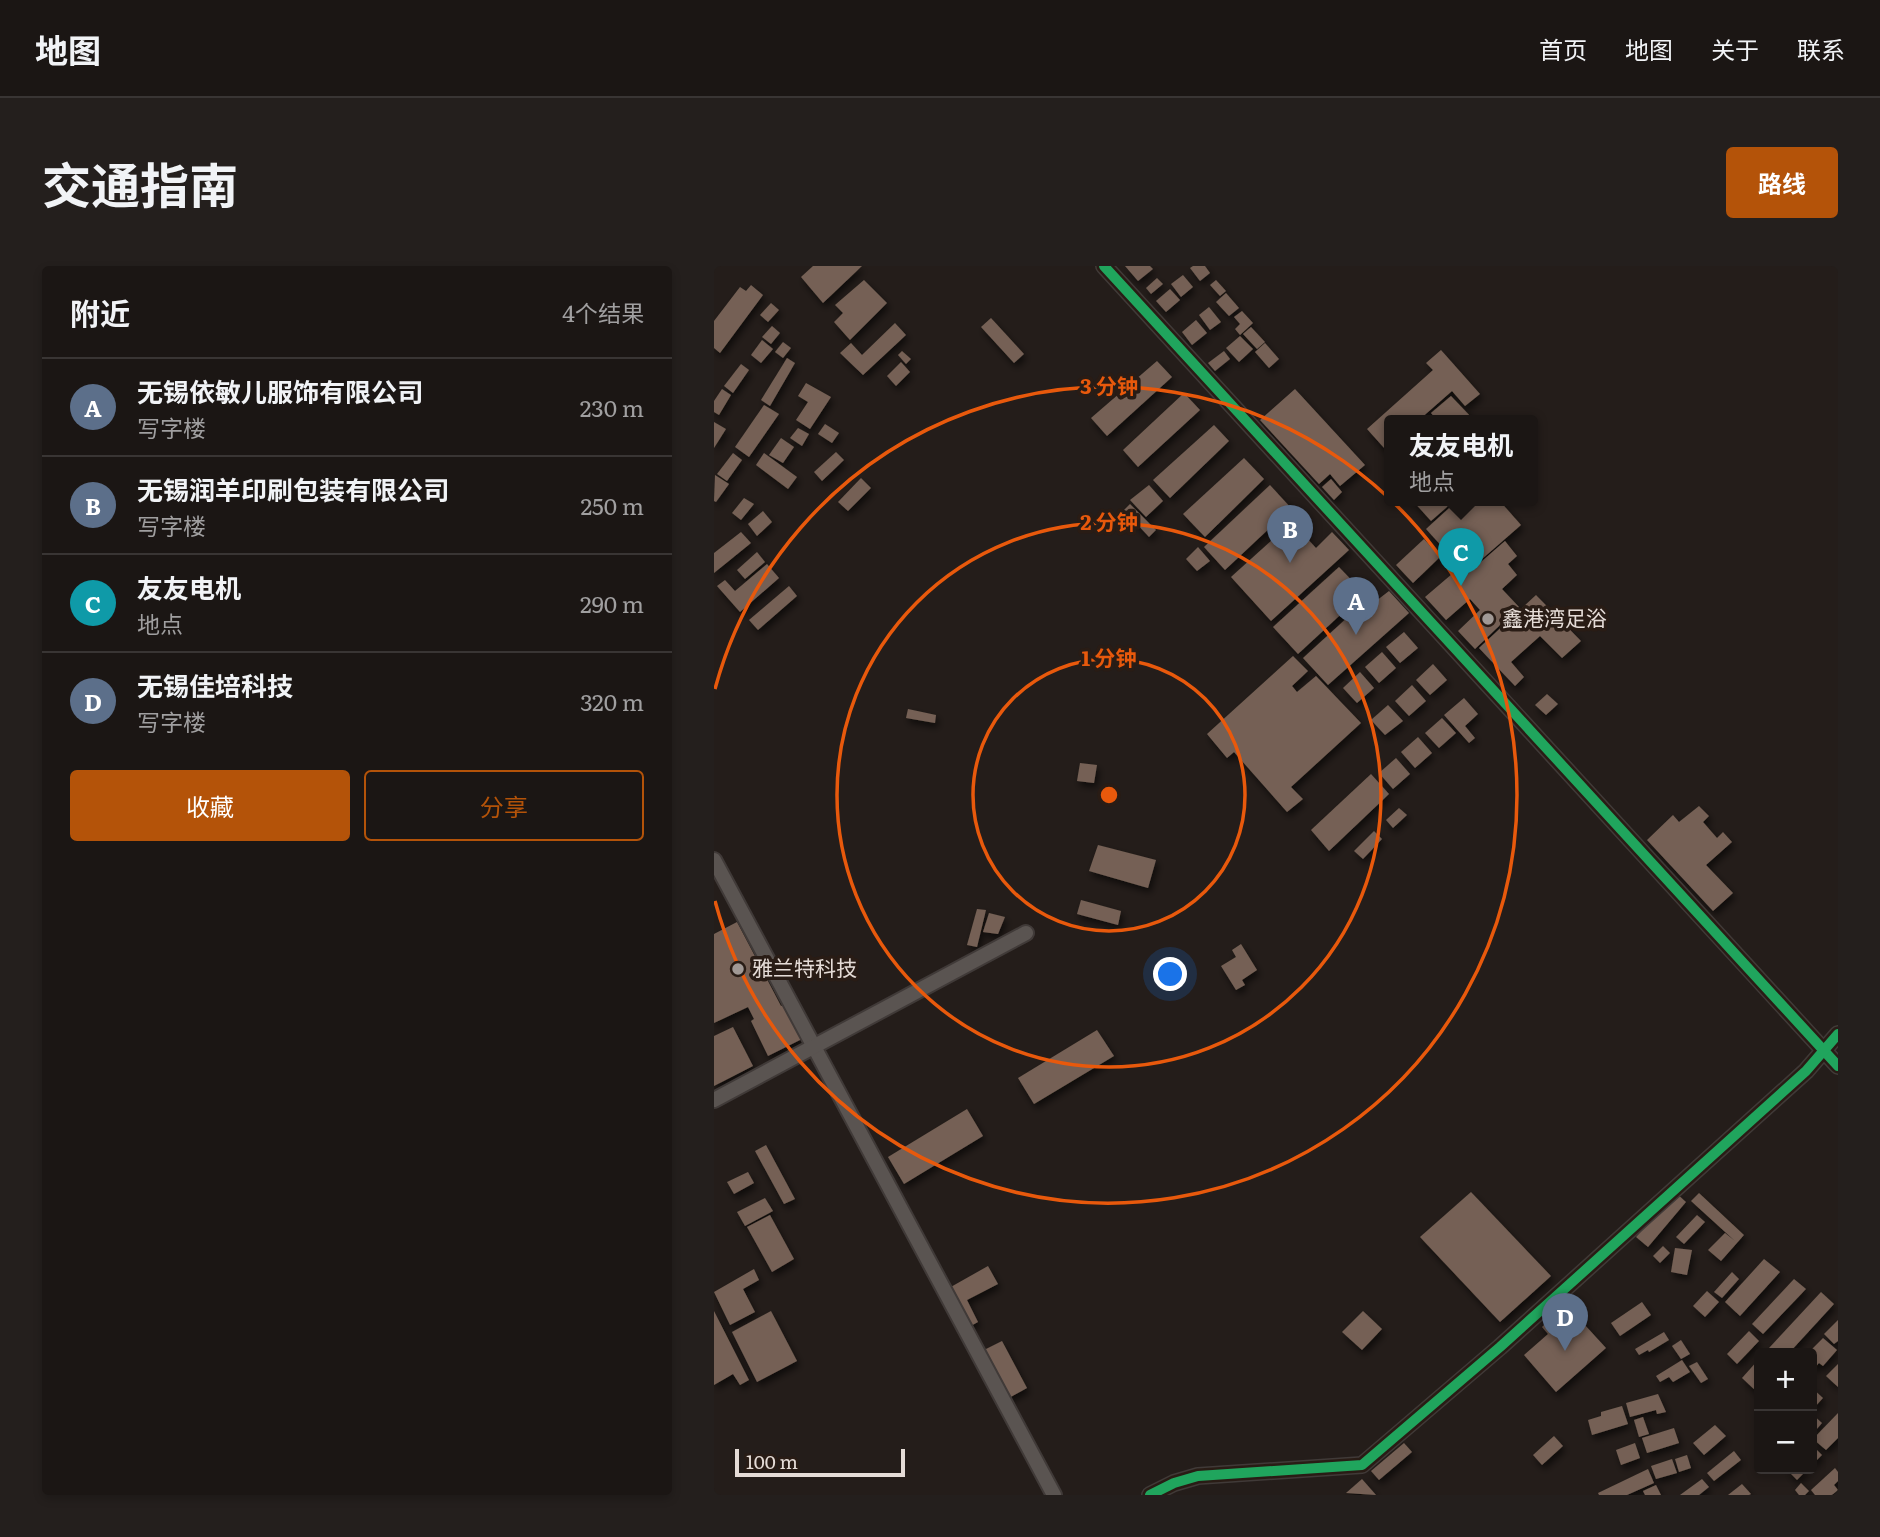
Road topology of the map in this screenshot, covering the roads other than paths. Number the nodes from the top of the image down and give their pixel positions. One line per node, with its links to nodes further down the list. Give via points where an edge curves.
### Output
1 (1104, 266): 6 (street)
2 (714, 860): 5 (street)
3 (1027, 933): 5 (street)
4 (1838, 1034): 6 (street)
5 (815, 1046): 8 (street); 9 (street)
6 (1824, 1050): 7 (street); 10 (street, via 1510,1338 1362,1465 1198,1476)
7 (1838, 1066)
8 (714, 1100)
9 (1054, 1495)
10 (1150, 1495)

